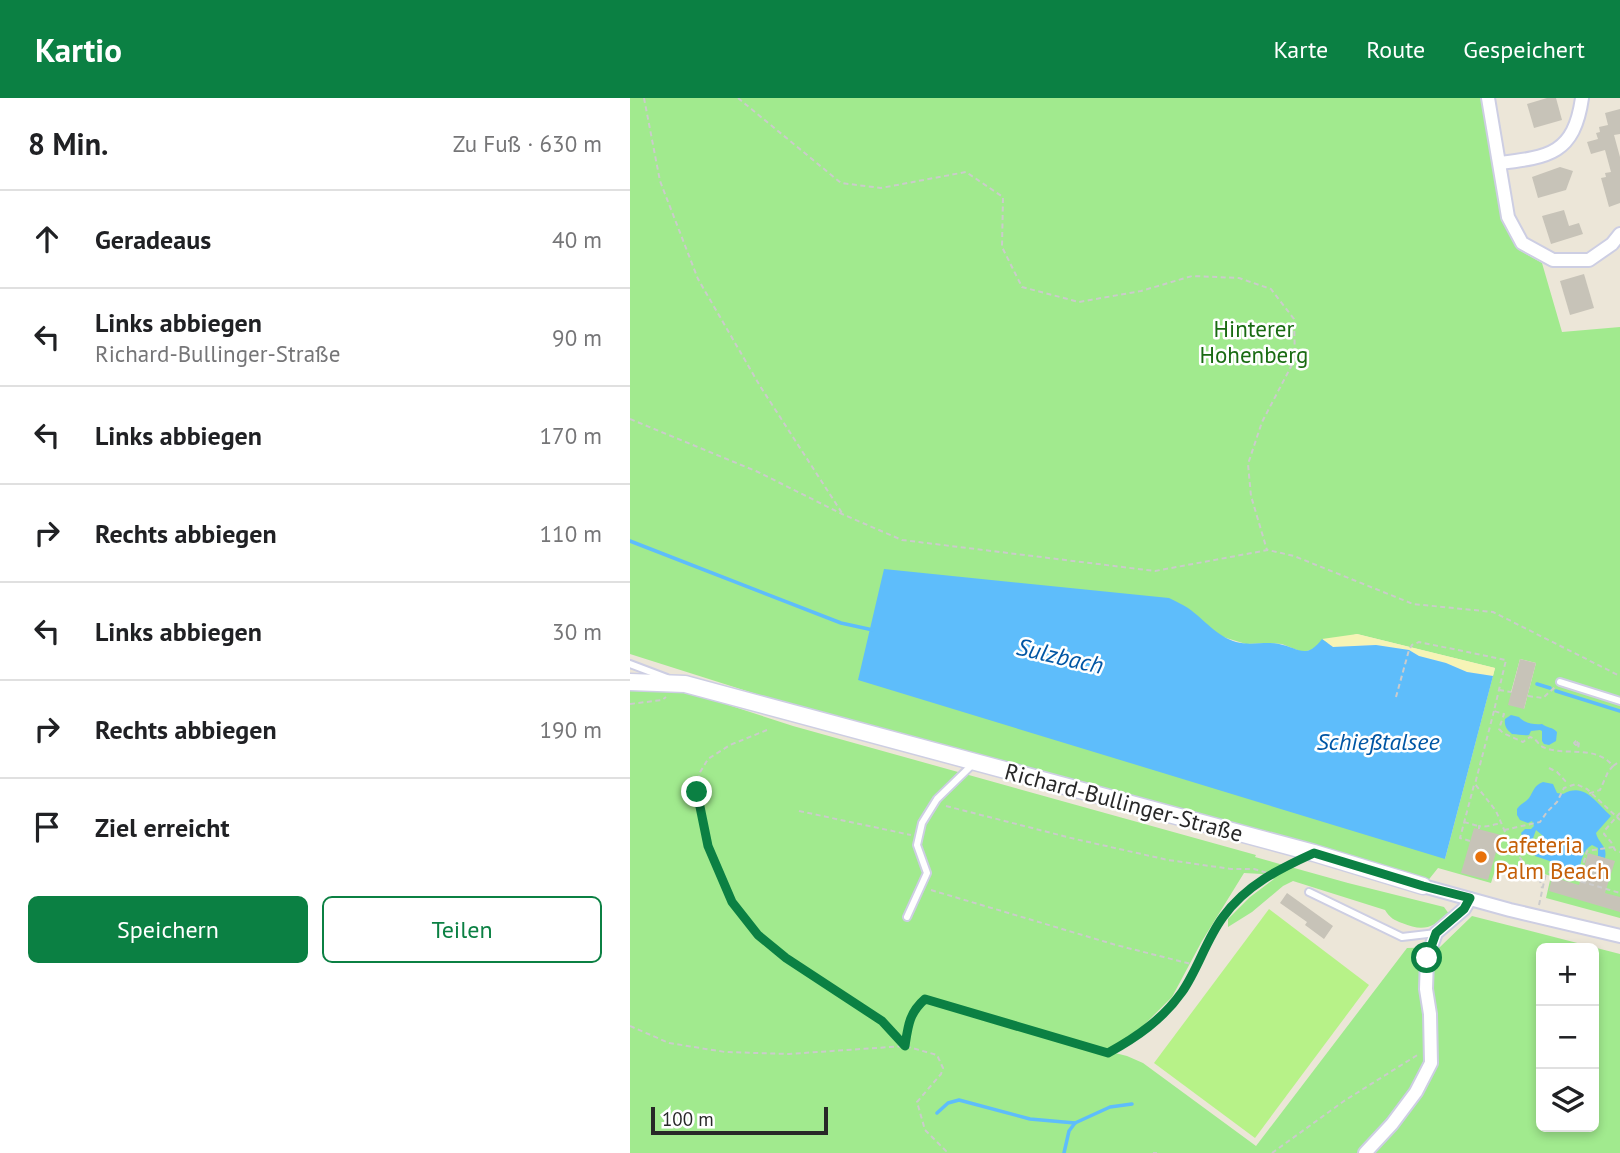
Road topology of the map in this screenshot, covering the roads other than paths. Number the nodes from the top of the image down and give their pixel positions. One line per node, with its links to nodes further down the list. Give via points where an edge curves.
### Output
1 (1488, 98): 3 (street)
2 (1582, 98): 3 (street, via 1571,135 1559,148 1543,156)
3 (1500, 163): 4 (street, via 1508,217 1522,243 1553,260 1589,260)
4 (1620, 234)
5 (630, 664): 8 (lane, Richard-Bullinger-Straße)
6 (630, 681): 8 (street)
7 (1560, 682): 9 (lane)
8 (685, 684): 10 (street, Richard-Bullinger-Straße)
9 (1620, 701)
10 (975, 762): 11 (street, Richard-Bullinger-Straße); 14 (lane, via 934,803 922,823 917,845 926,873)
11 (1423, 886): 13 (street, Richard-Bullinger-Straße)
12 (1309, 892): 15 (lane, via 1402,937)
13 (1470, 898): 15 (street); 16 (street, Richard-Bullinger-Straße)
14 (907, 917)
15 (1436, 933): 17 (street, via 1427,958 1431,1063 1416,1093)
16 (1620, 936)
17 (1365, 1153)

